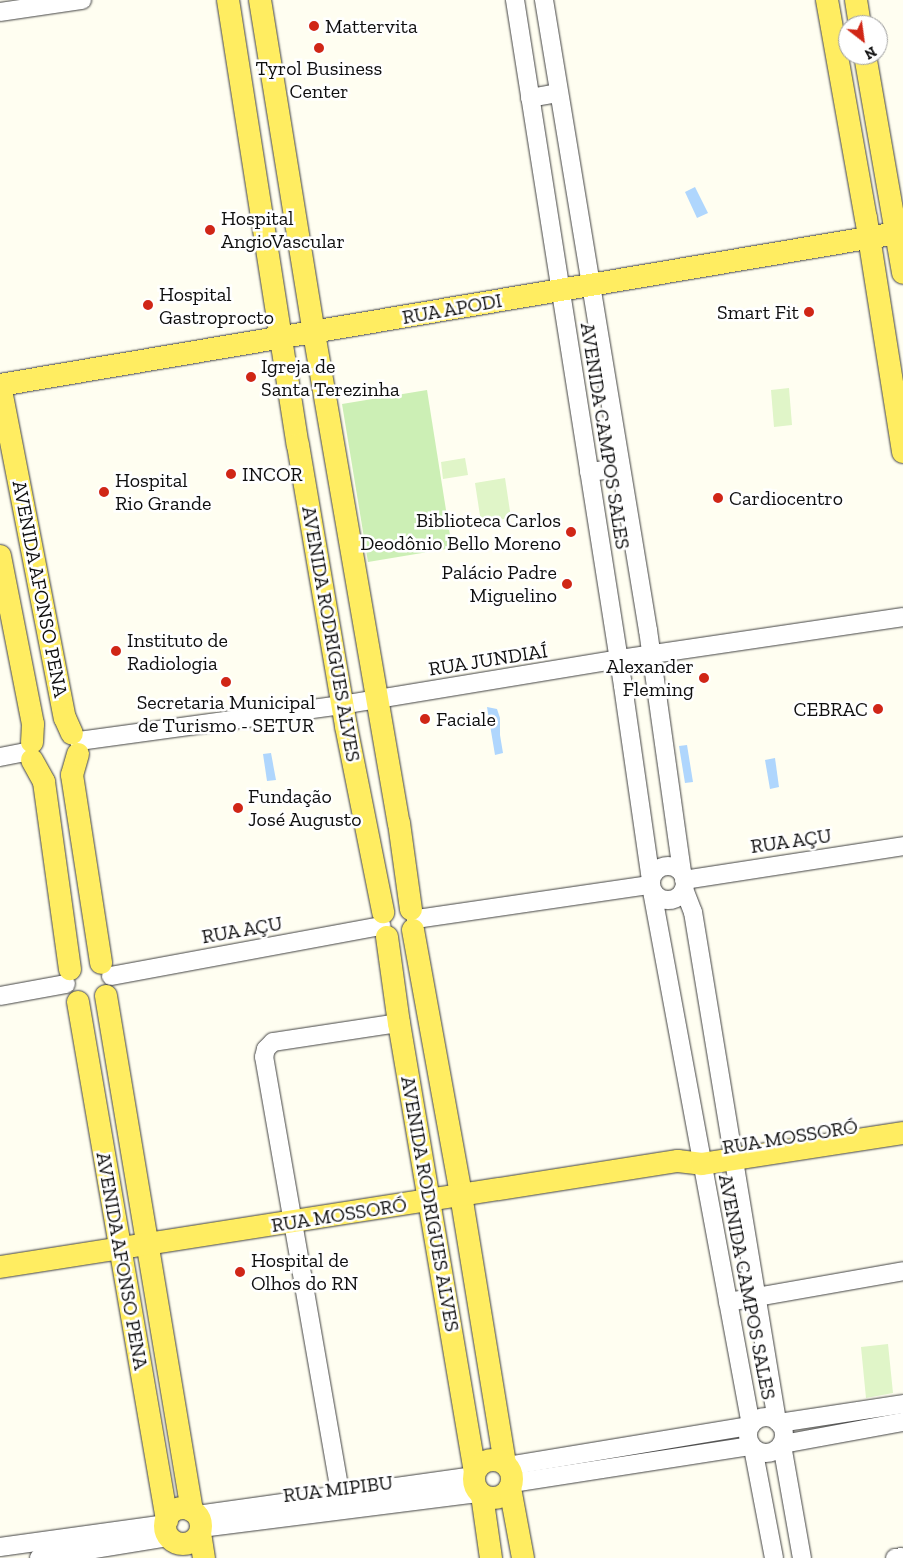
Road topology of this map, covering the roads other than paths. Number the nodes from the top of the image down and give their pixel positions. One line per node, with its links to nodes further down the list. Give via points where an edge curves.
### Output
1 (82, 0): 8 (street)
2 (228, 0): 14 (main road, AVENIDA RODRIGUES ALVES)
3 (260, 0): 13 (main road, AVENIDA RODRIGUES ALVES)
4 (514, 0): 12 (street, AVENIDA CAMPOS SALES)
5 (544, 0): 11 (street, AVENIDA CAMPOS SALES)
6 (827, 0): 18 (main road)
7 (856, 0): 9 (main road)
8 (0, 12)
9 (858, 15)
10 (867, 65): 17 (main road)
11 (559, 93): 12 (street); 20 (street, AVENIDA CAMPOS SALES)
12 (530, 98): 21 (street, AVENIDA CAMPOS SALES)
13 (278, 112): 14 (main road); 15 (main road, AVENIDA RODRIGUES ALVES)
14 (247, 117): 16 (main road, AVENIDA RODRIGUES ALVES)
15 (294, 206): 16 (main road); 22 (main road, AVENIDA RODRIGUES ALVES)
16 (262, 213): 23 (main road, AVENIDA RODRIGUES ALVES)
17 (899, 232): 18 (main road, RUA APODI); 19 (main road)
18 (869, 237): 20 (main road, RUA APODI); 25 (main road)
19 (903, 273)
20 (590, 284): 21 (main road, RUA APODI); 28 (street, AVENIDA CAMPOS SALES)
21 (561, 289): 22 (main road, RUA APODI); 29 (street, AVENIDA CAMPOS SALES)
22 (314, 333): 23 (main road, RUA APODI); 26 (main road, AVENIDA RODRIGUES ALVES)
23 (281, 338): 24 (main road, RUA APODI); 27 (main road, AVENIDA RODRIGUES ALVES)
24 (0, 385): 33 (main road, AVENIDA AFONSO PENA)
25 (903, 452)
26 (337, 465): 27 (main road); 31 (main road, AVENIDA RODRIGUES ALVES)
27 (303, 468): 32 (main road, AVENIDA RODRIGUES ALVES)
28 (621, 468): 29 (street); 36 (street, AVENIDA CAMPOS SALES)
29 (589, 472): 37 (street, AVENIDA CAMPOS SALES)
30 (0, 556): 34 (main road, AVENIDA AFONSO PENA)
31 (355, 570): 32 (main road); 38 (main road, AVENIDA RODRIGUES ALVES)
32 (321, 574): 39 (main road, AVENIDA RODRIGUES ALVES)
33 (45, 609): 34 (main road); 40 (main road, AVENIDA AFONSO PENA, via 65,718)
34 (12, 614): 41 (main road, AVENIDA AFONSO PENA, via 34,731)
35 (903, 617): 36 (street, RUA JUNDIAÍ)
36 (652, 655): 37 (street, RUA JUNDIAÍ); 46 (street, AVENIDA CAMPOS SALES)
37 (619, 659): 38 (street, RUA JUNDIAÍ); 47 (street, AVENIDA CAMPOS SALES)
38 (377, 700): 39 (street, RUA JUNDIAÍ); 43 (main road, AVENIDA RODRIGUES ALVES)
39 (342, 705): 40 (street, RUA JUNDIAÍ); 44 (main road, AVENIDA RODRIGUES ALVES)
40 (76, 743): 41 (main road, via 48,763); 50 (main road, AVENIDA AFONSO PENA, via 72,775)
41 (30, 751): 42 (street); 51 (main road, AVENIDA AFONSO PENA, via 44,782)
42 (0, 757)
43 (399, 823): 44 (main road); 48 (main road, AVENIDA RODRIGUES ALVES)
44 (366, 828): 49 (main road, AVENIDA RODRIGUES ALVES)
45 (903, 846): 46 (street, RUA AÇU)
46 (683, 881): 47 (street, via 673,867 667,866 657,870); 47 (street, via 676,898 666,900 660,899); 58 (street, AVENIDA CAMPOS SALES, via 693,912)
47 (651, 885): 48 (street); 59 (street, AVENIDA CAMPOS SALES)
48 (413, 919): 49 (main road, via 402,939); 49 (main road, via 405,905 393,904); 54 (main road, AVENIDA RODRIGUES ALVES)
49 (384, 925): 50 (street, RUA AÇU); 53 (main road, AVENIDA RODRIGUES ALVES)
50 (106, 978): 51 (main road, via 93,1004); 51 (main road, via 89,959 82,960); 63 (main road, AVENIDA AFONSO PENA)
51 (71, 985): 52 (street); 64 (main road, AVENIDA AFONSO PENA)
52 (0, 996)
53 (399, 1023): 55 (main road, AVENIDA RODRIGUES ALVES); 62 (street, via 273,1042 266,1048 264,1057)
54 (439, 1072): 55 (main road); 60 (main road, AVENIDA RODRIGUES ALVES)
55 (409, 1076): 61 (main road, AVENIDA RODRIGUES ALVES)
56 (903, 1119): 58 (main road, RUA MOSSORÓ)
57 (903, 1134): 58 (main road, RUA MOSSORÓ)
58 (731, 1152): 59 (main road, RUA MOSSORÓ); 67 (street, AVENIDA CAMPOS SALES)
59 (701, 1158): 60 (main road, RUA MOSSORÓ); 68 (street, AVENIDA CAMPOS SALES)
60 (461, 1196): 61 (main road, RUA MOSSORÓ); 75 (main road, AVENIDA RODRIGUES ALVES)
61 (431, 1201): 62 (main road, RUA MOSSORÓ); 76 (main road, AVENIDA RODRIGUES ALVES)
62 (292, 1222): 63 (main road, RUA MOSSORÓ); 77 (street)
63 (146, 1244): 64 (main road, RUA MOSSORÓ); 78 (main road, AVENIDA AFONSO PENA)
64 (121, 1248): 65 (main road, RUA MOSSORÓ); 79 (main road, AVENIDA AFONSO PENA)
65 (0, 1267)
66 (903, 1271): 67 (street)
67 (756, 1297): 68 (street); 70 (street, AVENIDA CAMPOS SALES)
68 (728, 1302): 72 (street, AVENIDA CAMPOS SALES)
69 (903, 1404): 70 (street)
70 (778, 1422): 72 (street, via 763,1417); 73 (street, via 784,1432)
71 (903, 1422): 73 (street)
72 (751, 1426): 74 (street, via 748,1438); 75 (street)
73 (782, 1444): 74 (street, via 768,1454); 87 (street)
74 (752, 1447): 75 (street); 86 (street)
75 (509, 1475): 76 (main road, via 503,1496 492,1498); 76 (main road, via 497,1460 488,1460 481,1464); 85 (main road, AVENIDA RODRIGUES ALVES)
76 (478, 1484): 77 (street, RUA MIPIBU); 84 (main road, AVENIDA RODRIGUES ALVES)
77 (341, 1501): 78 (street, RUA MIPIBU)
78 (198, 1522): 79 (main road, via 196,1538 186,1544); 79 (main road, via 181,1509 170,1515); 83 (main road, AVENIDA AFONSO PENA)
79 (170, 1536): 80 (street); 82 (street)
80 (0, 1547)
81 (903, 1557): 88 (street)
82 (39, 1558)
83 (204, 1558)
84 (491, 1558)
85 (523, 1558)
86 (774, 1558)
87 (802, 1558)
88 (895, 1558)

